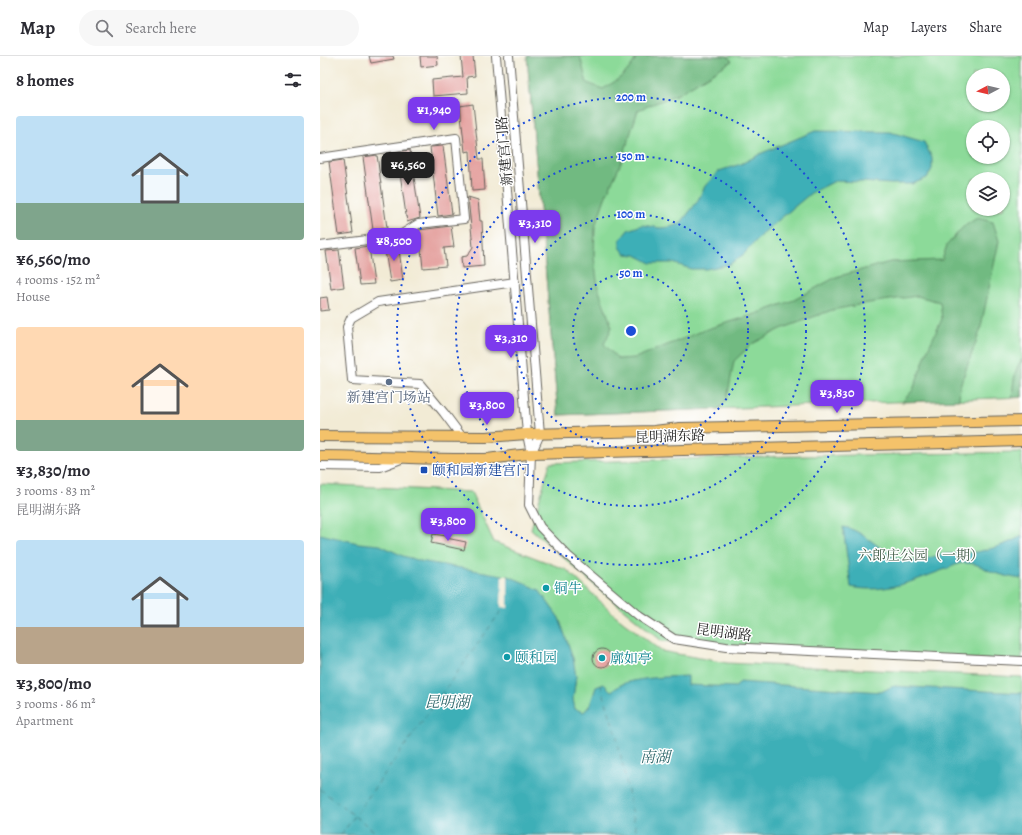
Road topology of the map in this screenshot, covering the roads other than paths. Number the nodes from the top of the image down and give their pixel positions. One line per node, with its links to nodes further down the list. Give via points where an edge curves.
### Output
1 (496, 56): 5 (street, 新建宫门路)
2 (509, 56): 8 (street, 新建宫门路)
3 (320, 158): 4 (street, via 456,138 464,219 418,224 399,236)
4 (320, 246)
5 (515, 282): 7 (street, 新建宫门路); 10 (street, via 378,302 351,318 347,327 352,380 420,384)
6 (1022, 421): 8 (main road, 昆明湖东路, via 680,428)
7 (527, 434): 8 (main road, 昆明湖东路); 10 (main road, 昆明湖东路); 12 (street, 新建宫门路)
8 (540, 434): 12 (street)
9 (320, 436): 10 (main road, 昆明湖东路)
10 (462, 437)
11 (1022, 441): 12 (main road, 昆明湖东路)
12 (531, 454): 14 (main road, 昆明湖东路, via 487,458); 16 (street, 昆明湖路, via 529,505 540,527 568,556 639,616 674,639 726,647)
13 (320, 456): 14 (main road, 昆明湖东路, via 382,456)
14 (401, 459): 15 (street, via 380,467)
15 (320, 466)
16 (1022, 661)

